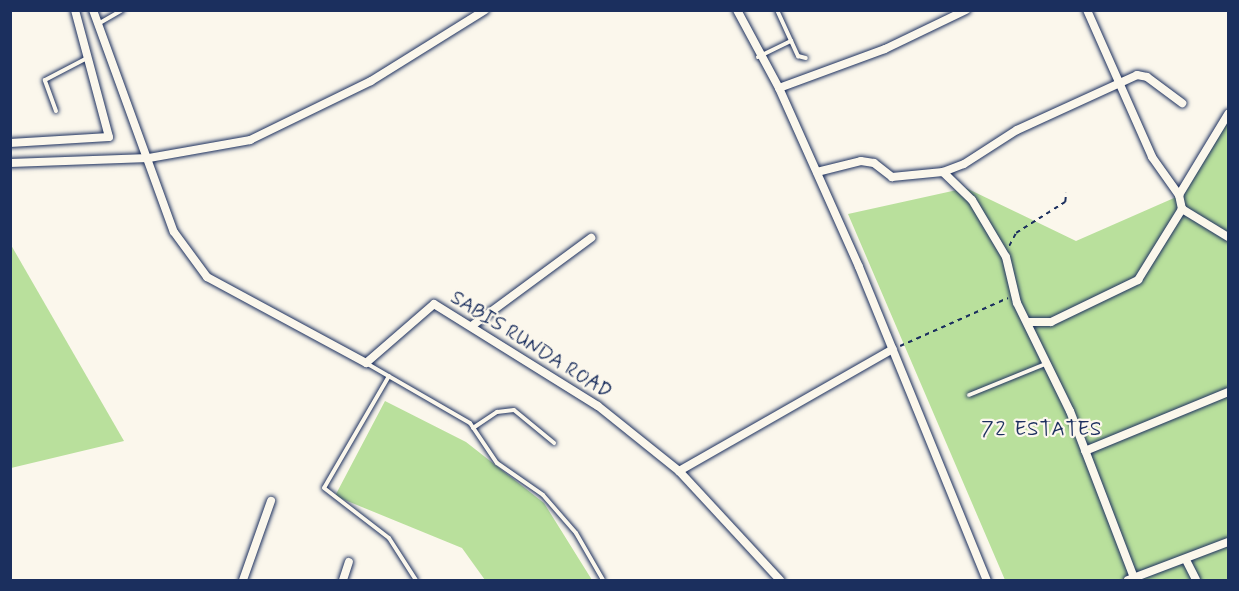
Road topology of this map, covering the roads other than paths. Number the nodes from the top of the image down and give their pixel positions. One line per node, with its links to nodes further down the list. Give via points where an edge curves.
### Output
1 (75, 10): 12 (street)
2 (93, 10): 9 (street)
3 (122, 10): 9 (lane)
4 (485, 10): 20 (street, via 371,81 250,140)
5 (736, 10): 11 (street)
6 (777, 10): 10 (lane)
7 (966, 10): 15 (street, via 885,49)
8 (1087, 10): 14 (street)
9 (98, 24): 20 (street)
10 (791, 41): 11 (lane); 13 (lane, via 798,56)
11 (758, 57): 15 (street)
12 (87, 58): 17 (lane, via 45,80); 19 (street, via 109,137)
13 (806, 58)
14 (1120, 79): 16 (street, via 1147,77); 23 (street); 24 (street, via 1152,157)
15 (779, 88): 22 (street)
16 (1182, 103)
17 (56, 111)
18 (1228, 114): 24 (street)
19 (10, 142)
20 (149, 158): 21 (street); 33 (street, via 174,232 195,267)
21 (10, 163)
22 (817, 172): 23 (street, via 861,161 892,177); 32 (street)
23 (943, 172): 28 (street, via 972,200 1006,257 1016,296)
24 (1179, 195): 25 (street)
25 (1182, 209): 26 (street); 29 (street, via 1138,280)
26 (1228, 237)
27 (591, 238): 30 (street)
28 (1028, 321): 29 (street); 31 (street)
29 (1051, 322): 31 (street)
30 (473, 325): 33 (street, SABIS RUNDA ROAD, via 434,304); 41 (street, SABIS RUNDA ROAD, via 598,405)
31 (1039, 339): 34 (street)
32 (893, 349): 41 (street); 52 (street)
33 (366, 363): 35 (lane)
34 (1048, 363): 37 (lane); 40 (street)
35 (389, 376): 38 (lane); 49 (lane, via 324,483 328,495 389,538)
36 (1228, 392): 40 (street)
37 (969, 395)
38 (473, 428): 39 (lane, via 497,412 514,410); 50 (lane, via 497,463 549,502)
39 (554, 443)
40 (1085, 451): 46 (street)
41 (679, 471): 51 (street, SABIS RUNDA ROAD)
42 (271, 501): 47 (street)
43 (1228, 542): 44 (street)
44 (1186, 560): 46 (street); 53 (street)
45 (349, 562): 48 (street)
46 (1131, 579)
47 (243, 580)
48 (343, 580)
49 (416, 580)
50 (603, 580)
51 (780, 580)
52 (987, 580)
53 (1196, 580)

